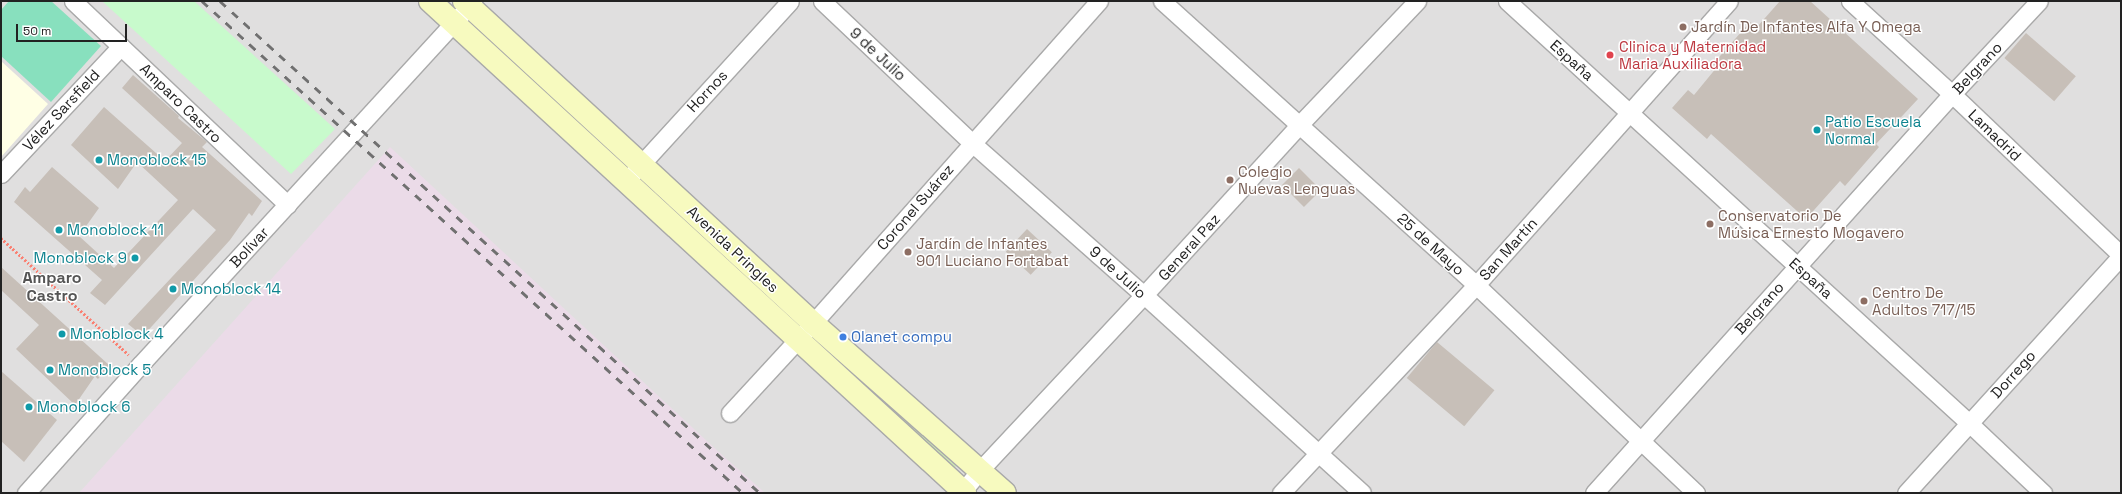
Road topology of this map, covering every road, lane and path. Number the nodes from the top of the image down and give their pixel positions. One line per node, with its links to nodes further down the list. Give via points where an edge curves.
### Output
1 (73, 1): 14 (street, Amparo Castro)
2 (430, 1): 13 (main road, Avenida Pringles)
3 (790, 1): 19 (street, Hornos)
4 (822, 1): 18 (street, 9 de Julio)
5 (1099, 1): 18 (street, Coronel Suárez)
6 (1162, 1): 17 (street, 25 de Mayo)
7 (1417, 1): 17 (street, General Paz)
8 (1507, 1): 16 (street, España)
9 (1729, 1): 16 (street, San Martín)
10 (1850, 1): 15 (street, Lamadrid)
11 (2039, 1): 15 (street, Belgrano)
12 (469, 2): 13 (street, Bolívar); 19 (main road, Avenida Pringles)
13 (453, 23): 21 (main road, Avenida Pringles); 22 (street, Bolívar)
14 (121, 46): 20 (street, Vélez Sarsfield); 22 (street, Amparo Castro)
15 (1952, 94): 24 (street, Lamadrid); 25 (street, Belgrano)
16 (1629, 113): 25 (street, España); 26 (street, San Martín)
17 (1300, 124): 26 (street, 25 de Mayo); 27 (street, General Paz)
18 (972, 143): 27 (street, 9 de Julio); 28 (street, Coronel Suárez)
19 (641, 163): 21 (street, Hornos); 28 (main road, Avenida Pringles)
20 (1, 174)
21 (626, 182): 29 (main road, Avenida Pringles)
22 (288, 205): 30 (street, Bolívar)
23 (1, 238): 30 (path)
24 (2121, 256): 32 (street, Dorrego)
25 (1798, 265): 32 (street, España); 33 (street, Belgrano)
26 (1476, 285): 33 (street, 25 de Mayo); 34 (street, San Martín)
27 (1144, 296): 34 (street, 9 de Julio); 35 (street, General Paz)
28 (813, 323): 29 (street, Coronel Suárez); 35 (main road, Avenida Pringles)
29 (797, 340): 31 (street, Coronel Suárez); 36 (main road, Avenida Pringles)
30 (140, 365): 37 (street, Bolívar)
31 (730, 413)
32 (1969, 422): 43 (street, Dorrego); 44 (street, España)
33 (1640, 442): 41 (street, Belgrano); 42 (street, 25 de Mayo)
34 (1320, 453): 39 (street, San Martín); 40 (street, 9 de Julio)
35 (980, 470): 36 (street, General Paz); 38 (main road, Avenida Pringles)
36 (963, 492)
37 (26, 493)
38 (1005, 493)
39 (1281, 493)
40 (1362, 493)
41 (1594, 493)
42 (1696, 493)
43 (1906, 493)
44 (2043, 493)

